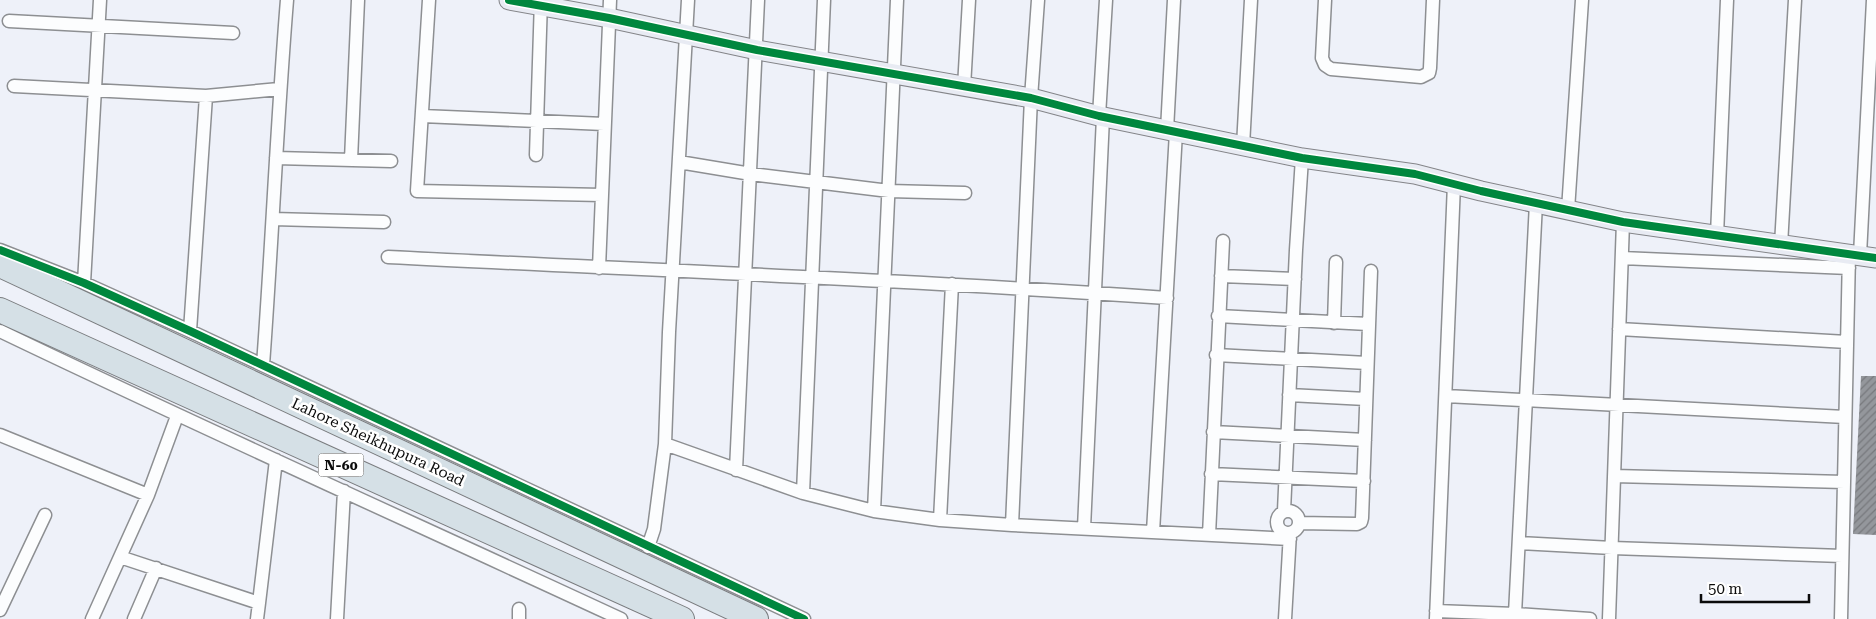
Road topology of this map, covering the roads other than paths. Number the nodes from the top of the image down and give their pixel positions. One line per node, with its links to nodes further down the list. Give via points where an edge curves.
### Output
1 (100, 0): 24 (street)
2 (287, 0): 33 (street)
3 (358, 0): 45 (street)
4 (429, 0): 36 (street)
5 (509, 0): 21 (street)
6 (688, 0): 26 (street)
7 (758, 0): 27 (street)
8 (824, 0): 28 (street)
9 (897, 0): 29 (street)
10 (969, 0): 31 (street)
11 (1038, 0): 35 (street)
12 (1106, 0): 37 (street)
13 (1174, 0): 40 (street)
14 (1251, 0): 41 (street)
15 (1326, 0): 16 (street, via 1322,58 1325,65 1331,69 1421,77 1430,68)
16 (1433, 0)
17 (1582, 0): 55 (street)
18 (1727, 0): 59 (street)
19 (1795, 0): 61 (street)
20 (1873, 0): 65 (street)
21 (541, 3): 22 (street); 38 (street)
22 (609, 9): 26 (street); 39 (street)
23 (9, 21): 24 (street)
24 (99, 26): 25 (street); 32 (street)
25 (233, 33)
26 (686, 35): 27 (street); 47 (street)
27 (757, 50): 28 (street); 48 (street)
28 (823, 61): 29 (street); 49 (street)
29 (893, 74): 31 (street); 51 (street)
30 (14, 86): 32 (street)
31 (964, 87): 35 (street)
32 (95, 90): 34 (street); 76 (street)
33 (280, 90): 34 (street); 43 (street)
34 (206, 96): 88 (street)
35 (1032, 98): 37 (street); 78 (street)
36 (422, 116): 38 (street); 53 (street, via 417,191)
37 (1101, 117): 40 (street); 79 (street)
38 (537, 121): 39 (street); 42 (street)
39 (604, 124): 53 (street)
40 (1172, 131): 41 (street); 80 (street)
41 (1243, 146): 44 (street)
42 (536, 155)
43 (276, 158): 45 (street); 56 (street)
44 (1302, 158): 50 (street, via 1415,174); 74 (street)
45 (351, 160): 46 (street)
46 (391, 161)
47 (679, 162): 48 (street); 70 (street)
48 (751, 174): 49 (street); 71 (street)
49 (817, 182): 51 (street); 73 (street)
50 (1454, 184): 54 (street); 95 (street)
51 (889, 191): 52 (street); 75 (street)
52 (965, 193)
53 (602, 195): 68 (street)
54 (1536, 203): 55 (street); 96 (street)
55 (1568, 210): 58 (street)
56 (273, 219): 57 (street); 93 (street)
57 (384, 222)
58 (1623, 222): 59 (street); 64 (street)
59 (1717, 235): 61 (street)
60 (1223, 241): 72 (street)
61 (1781, 245): 65 (street)
62 (0, 250): 76 (street)
63 (388, 257): 68 (street)
64 (1622, 258): 65 (street); 86 (street)
65 (1859, 259): 89 (street)
66 (1336, 262): 84 (street)
67 (0, 265): 142 (highway, Lahore Sheikhupura Road / N-60)
68 (599, 268): 70 (street)
69 (1371, 271): 85 (street)
70 (672, 272): 71 (street); 105 (street)
71 (746, 275): 73 (street); 107 (street)
72 (1221, 276): 74 (street); 82 (street)
73 (812, 279): 75 (street); 114 (street)
74 (1294, 279): 83 (street)
75 (886, 281): 77 (street); 116 (street)
76 (84, 283): 88 (street)
77 (952, 284): 78 (street); 119 (street)
78 (1024, 288): 79 (street); 121 (street)
79 (1095, 293): 80 (street); 122 (street)
80 (1167, 298): 123 (street)
81 (0, 310): 141 (highway, N-60)
82 (1218, 316): 83 (street); 90 (street)
83 (1292, 321): 84 (street); 91 (street)
84 (1334, 323): 85 (street)
85 (1368, 324): 92 (street)
86 (1619, 329): 89 (street); 98 (street)
87 (0, 331): 99 (street)
88 (190, 331): 93 (street)
89 (1847, 342): 100 (street)
90 (1216, 355): 91 (street); 101 (street)
91 (1291, 359): 92 (street); 94 (street)
92 (1367, 363): 97 (street)
93 (263, 366): 127 (street)
94 (1289, 395): 97 (street); 103 (street)
95 (1446, 396): 96 (street); 135 (street)
96 (1526, 399): 98 (street); 126 (street)
97 (1366, 400): 104 (street)
98 (1616, 406): 100 (street); 109 (street)
99 (176, 416): 106 (street); 115 (street)
100 (1845, 417): 112 (street)
101 (1213, 432): 103 (street); 108 (street)
102 (0, 435): 115 (street)
103 (1288, 436): 104 (street); 110 (street)
104 (1365, 440): 111 (street)
105 (665, 444): 107 (street); 127 (street, via 654,529)
106 (276, 460): 113 (street); 132 (street)
107 (736, 470): 114 (street)
108 (1211, 474): 110 (street); 124 (street)
109 (1614, 476): 112 (street); 128 (street)
110 (1285, 477): 111 (street); 117 (street)
111 (1364, 481): 120 (street, via 1361,522)
112 (1844, 482): 129 (street)
113 (344, 491): 139 (street); 140 (street)
114 (803, 494): 116 (street)
115 (148, 495): 130 (street)
116 (874, 511): 119 (street)
117 (1284, 511): 120 (street, via 1297,514); 125 (street, via 1277,522 1281,530)
118 (45, 515): 133 (street)
119 (940, 520): 121 (street)
120 (1299, 523): 125 (street)
121 (1012, 525): 122 (street)
122 (1084, 528): 123 (street)
123 (1154, 532): 124 (street)
124 (1209, 535): 125 (street)
125 (1290, 536): 144 (street)
126 (1519, 543): 128 (street); 134 (street)
127 (648, 547): 143 (street)
128 (1612, 548): 129 (street); 146 (street)
129 (1842, 556): 147 (street)
130 (120, 557): 131 (street); 136 (street)
131 (156, 568): 132 (street); 137 (street)
132 (259, 603): 138 (street)
133 (0, 610)
134 (1515, 614): 135 (street); 145 (street)
135 (1436, 615)
136 (92, 619)
137 (134, 619)
138 (257, 619)
139 (337, 619)
140 (621, 619)
141 (682, 619)
142 (756, 619)
143 (804, 619)
144 (1285, 619)
145 (1590, 619)
146 (1609, 619)
147 (1840, 619)

